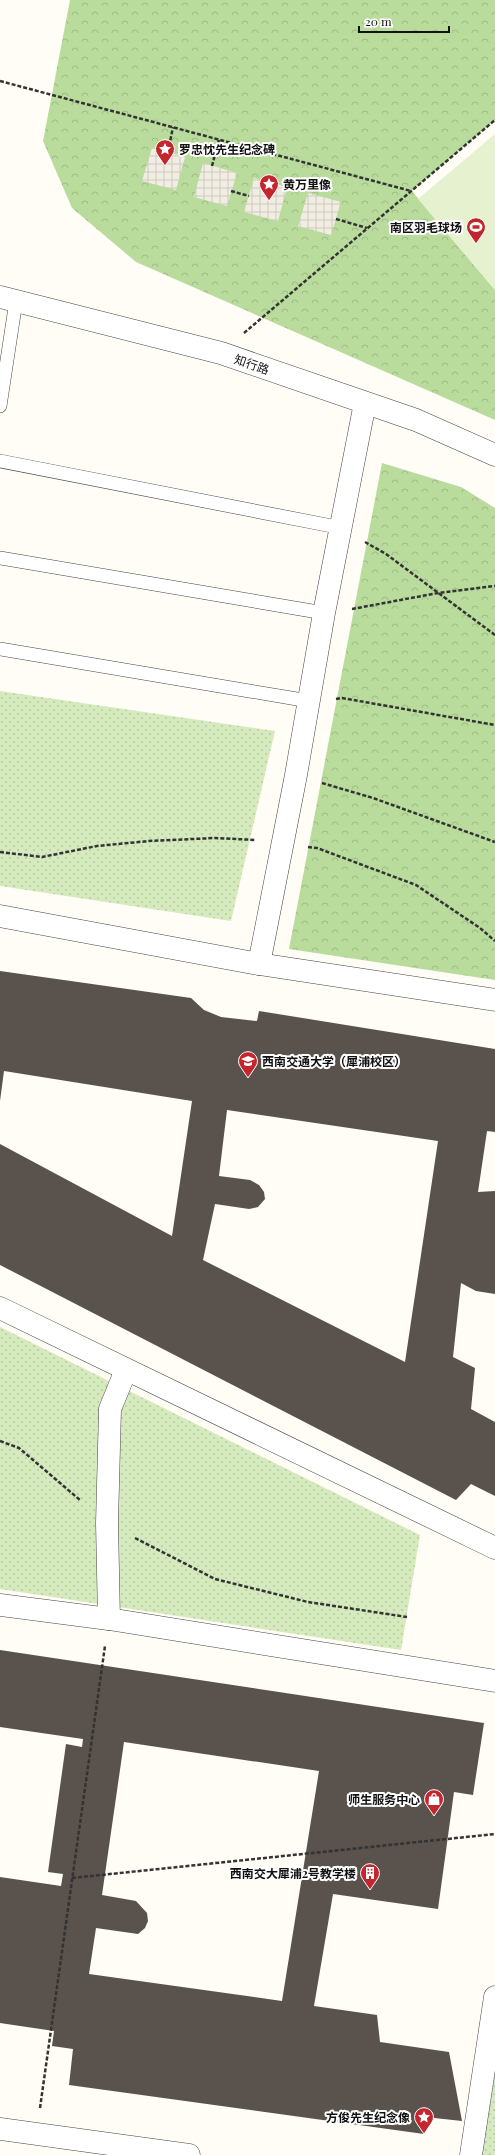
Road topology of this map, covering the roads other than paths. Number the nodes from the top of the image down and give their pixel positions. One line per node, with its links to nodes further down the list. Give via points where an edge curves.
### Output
1 (8, 299): 2 (street, 知行路, via 221,353); 3 (lane)
2 (365, 403): 4 (street, 知行路, via 416,420); 6 (street)
3 (0, 406)
4 (495, 455)
5 (0, 461): 6 (lane)
6 (342, 528): 8 (street)
7 (0, 558): 8 (lane)
8 (324, 613): 10 (street)
9 (0, 649): 10 (lane)
10 (309, 701): 12 (street)
11 (0, 916): 12 (street)
12 (259, 964): 13 (street)
13 (495, 1000)
14 (0, 1308): 15 (street)
15 (126, 1370): 16 (street); 18 (street, via 110,1409)
16 (495, 1548)
17 (0, 1605): 18 (street)
18 (108, 1619): 19 (street)
19 (495, 1681)
20 (495, 1997): 24 (street)
21 (0, 2129): 22 (street, via 36,2134)
22 (58, 2146): 23 (street)
23 (189, 2155)
24 (471, 2155)

